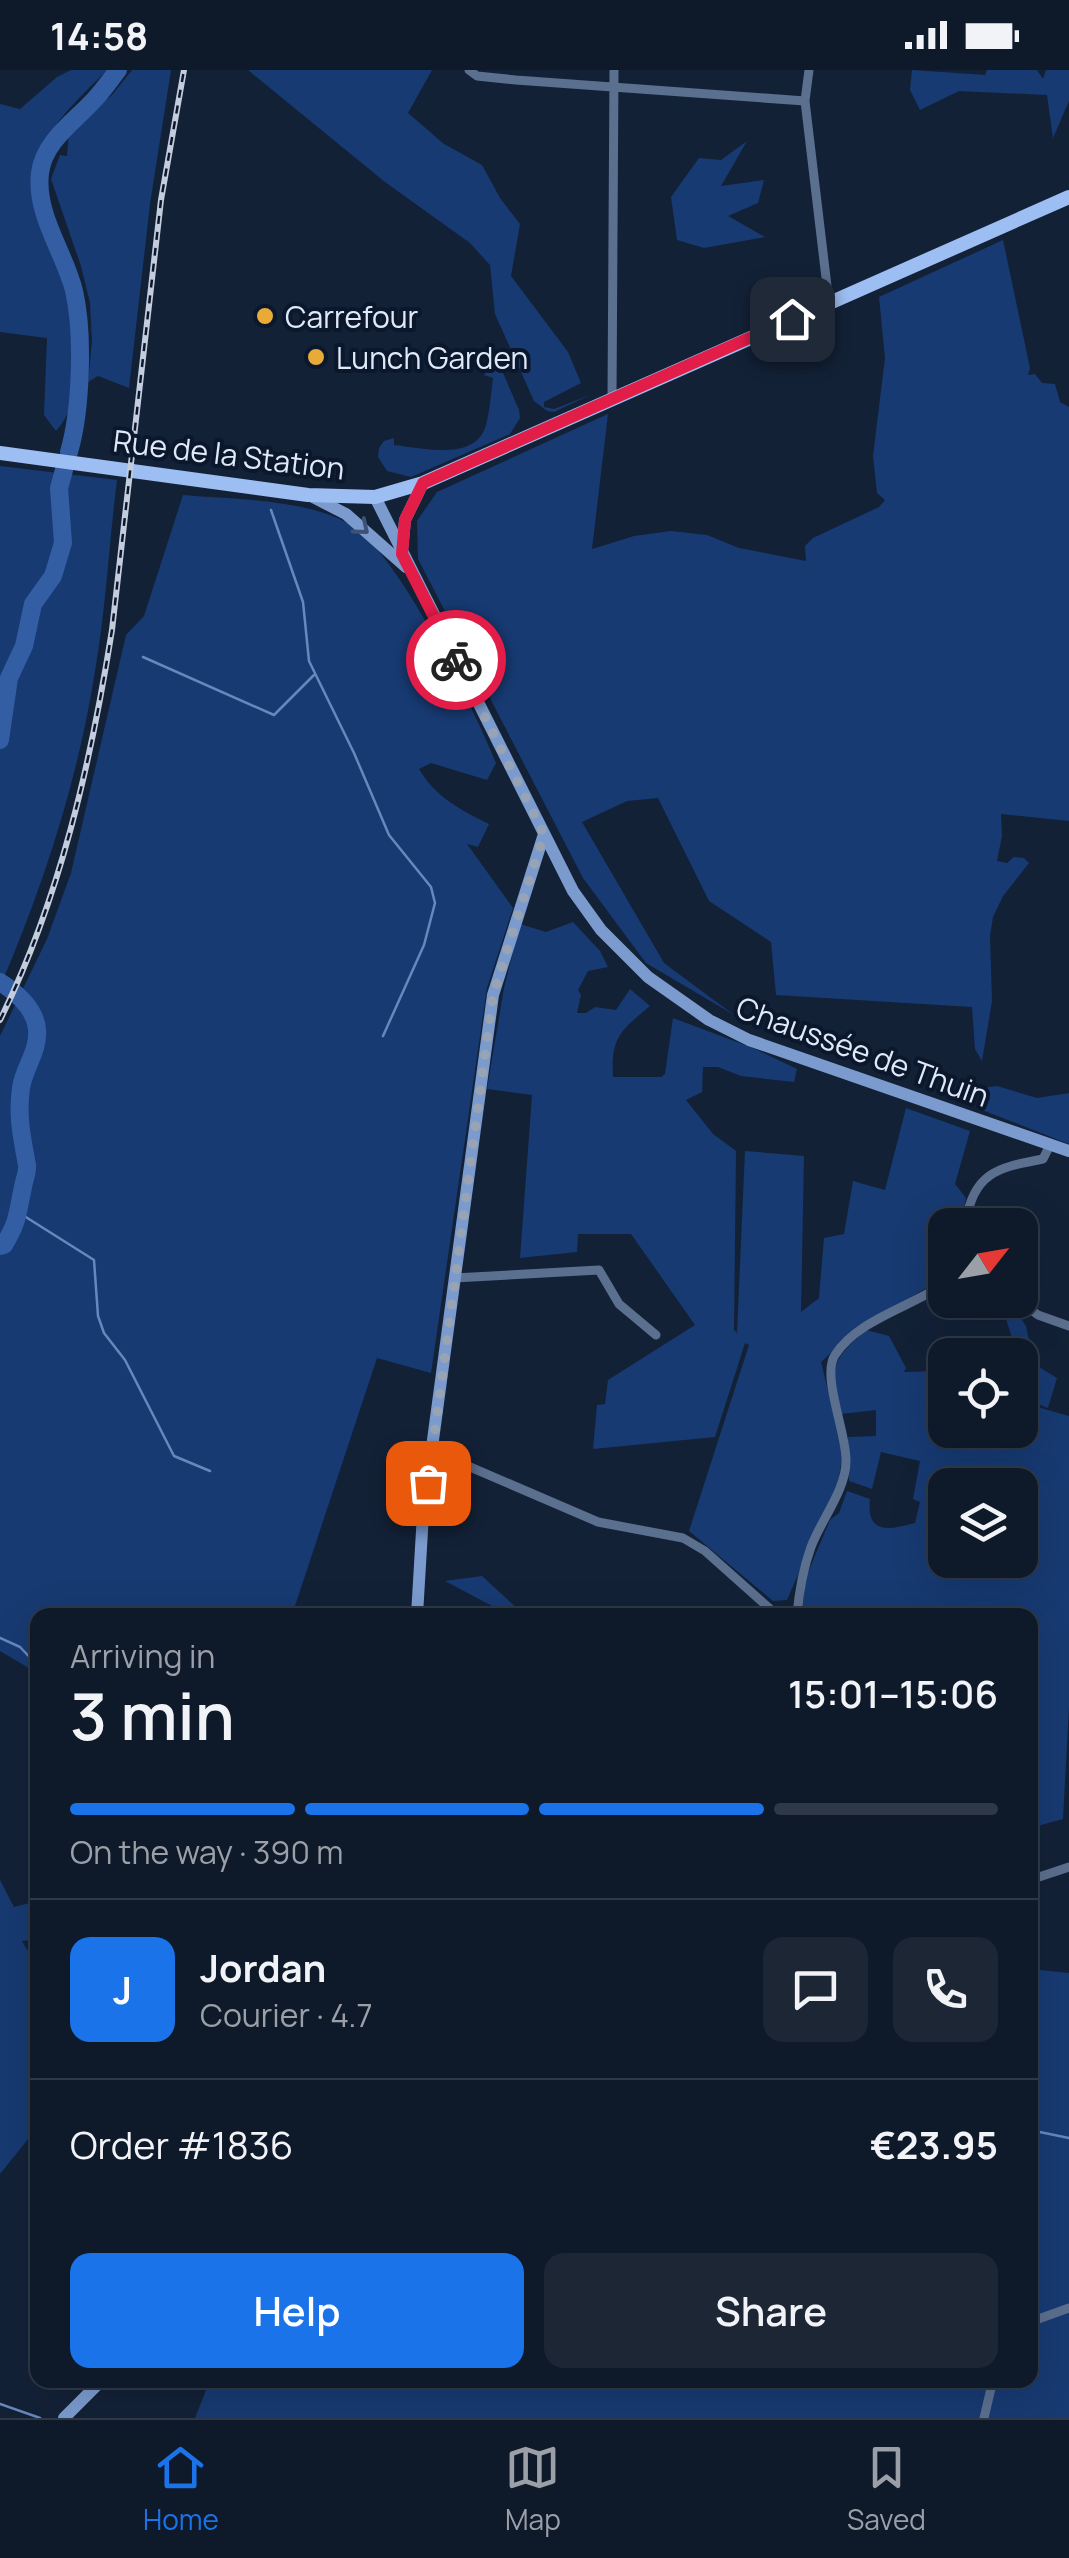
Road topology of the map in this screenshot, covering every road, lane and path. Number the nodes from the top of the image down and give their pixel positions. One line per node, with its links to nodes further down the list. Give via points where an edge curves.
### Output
1 (470, 70): 4 (street, via 478,76)
2 (614, 70): 4 (street)
3 (809, 70): 5 (street)
4 (614, 86): 5 (street); 8 (street)
5 (806, 101): 7 (street)
6 (1069, 198): 7 (main road, Rue de la Station)
7 (829, 303): 8 (main road, Rue de la Station)
8 (612, 399): 10 (main road, Rue de la Station)
9 (0, 452): 11 (main road, Rue de la Station)
10 (423, 483): 12 (main road, Rue de la Station); 13 (main road, via 405,520)
11 (308, 495): 12 (main road, Rue de la Station); 14 (main road, one-way to 14, via 346,514)
12 (375, 497): 13 (main road, Chaussée de Thuin)
13 (402, 554): 14 (main road, Chaussée de Thuin)
14 (410, 569): 15 (main road, Chaussée de Thuin)
15 (544, 834): 16 (main road, Chaussée de Thuin, via 573,891 624,956 709,1020 749,1040); 19 (main road, via 493,995)
16 (1050, 1145): 17 (main road, Chaussée de Thuin); 18 (street, via 1043,1159 986,1178)
17 (1069, 1152)
18 (968, 1208)
19 (454, 1278): 23 (street, via 599,1270 619,1304); 24 (main road)
20 (928, 1293): 27 (street, via 866,1328 832,1360 845,1470 812,1547)
21 (1038, 1315): 22 (street)
22 (1069, 1326)
23 (656, 1335)
24 (433, 1451): 25 (main road); 26 (street, via 598,1522 682,1538)
25 (417, 1608)
26 (768, 1608)
27 (798, 1608)
28 (1069, 1868): 29 (street)
29 (1038, 1878)
30 (1069, 2308): 31 (street)
31 (1038, 2319)
32 (94, 2388): 34 (main road)
33 (990, 2388): 35 (street)
34 (64, 2418)
35 (984, 2418)

